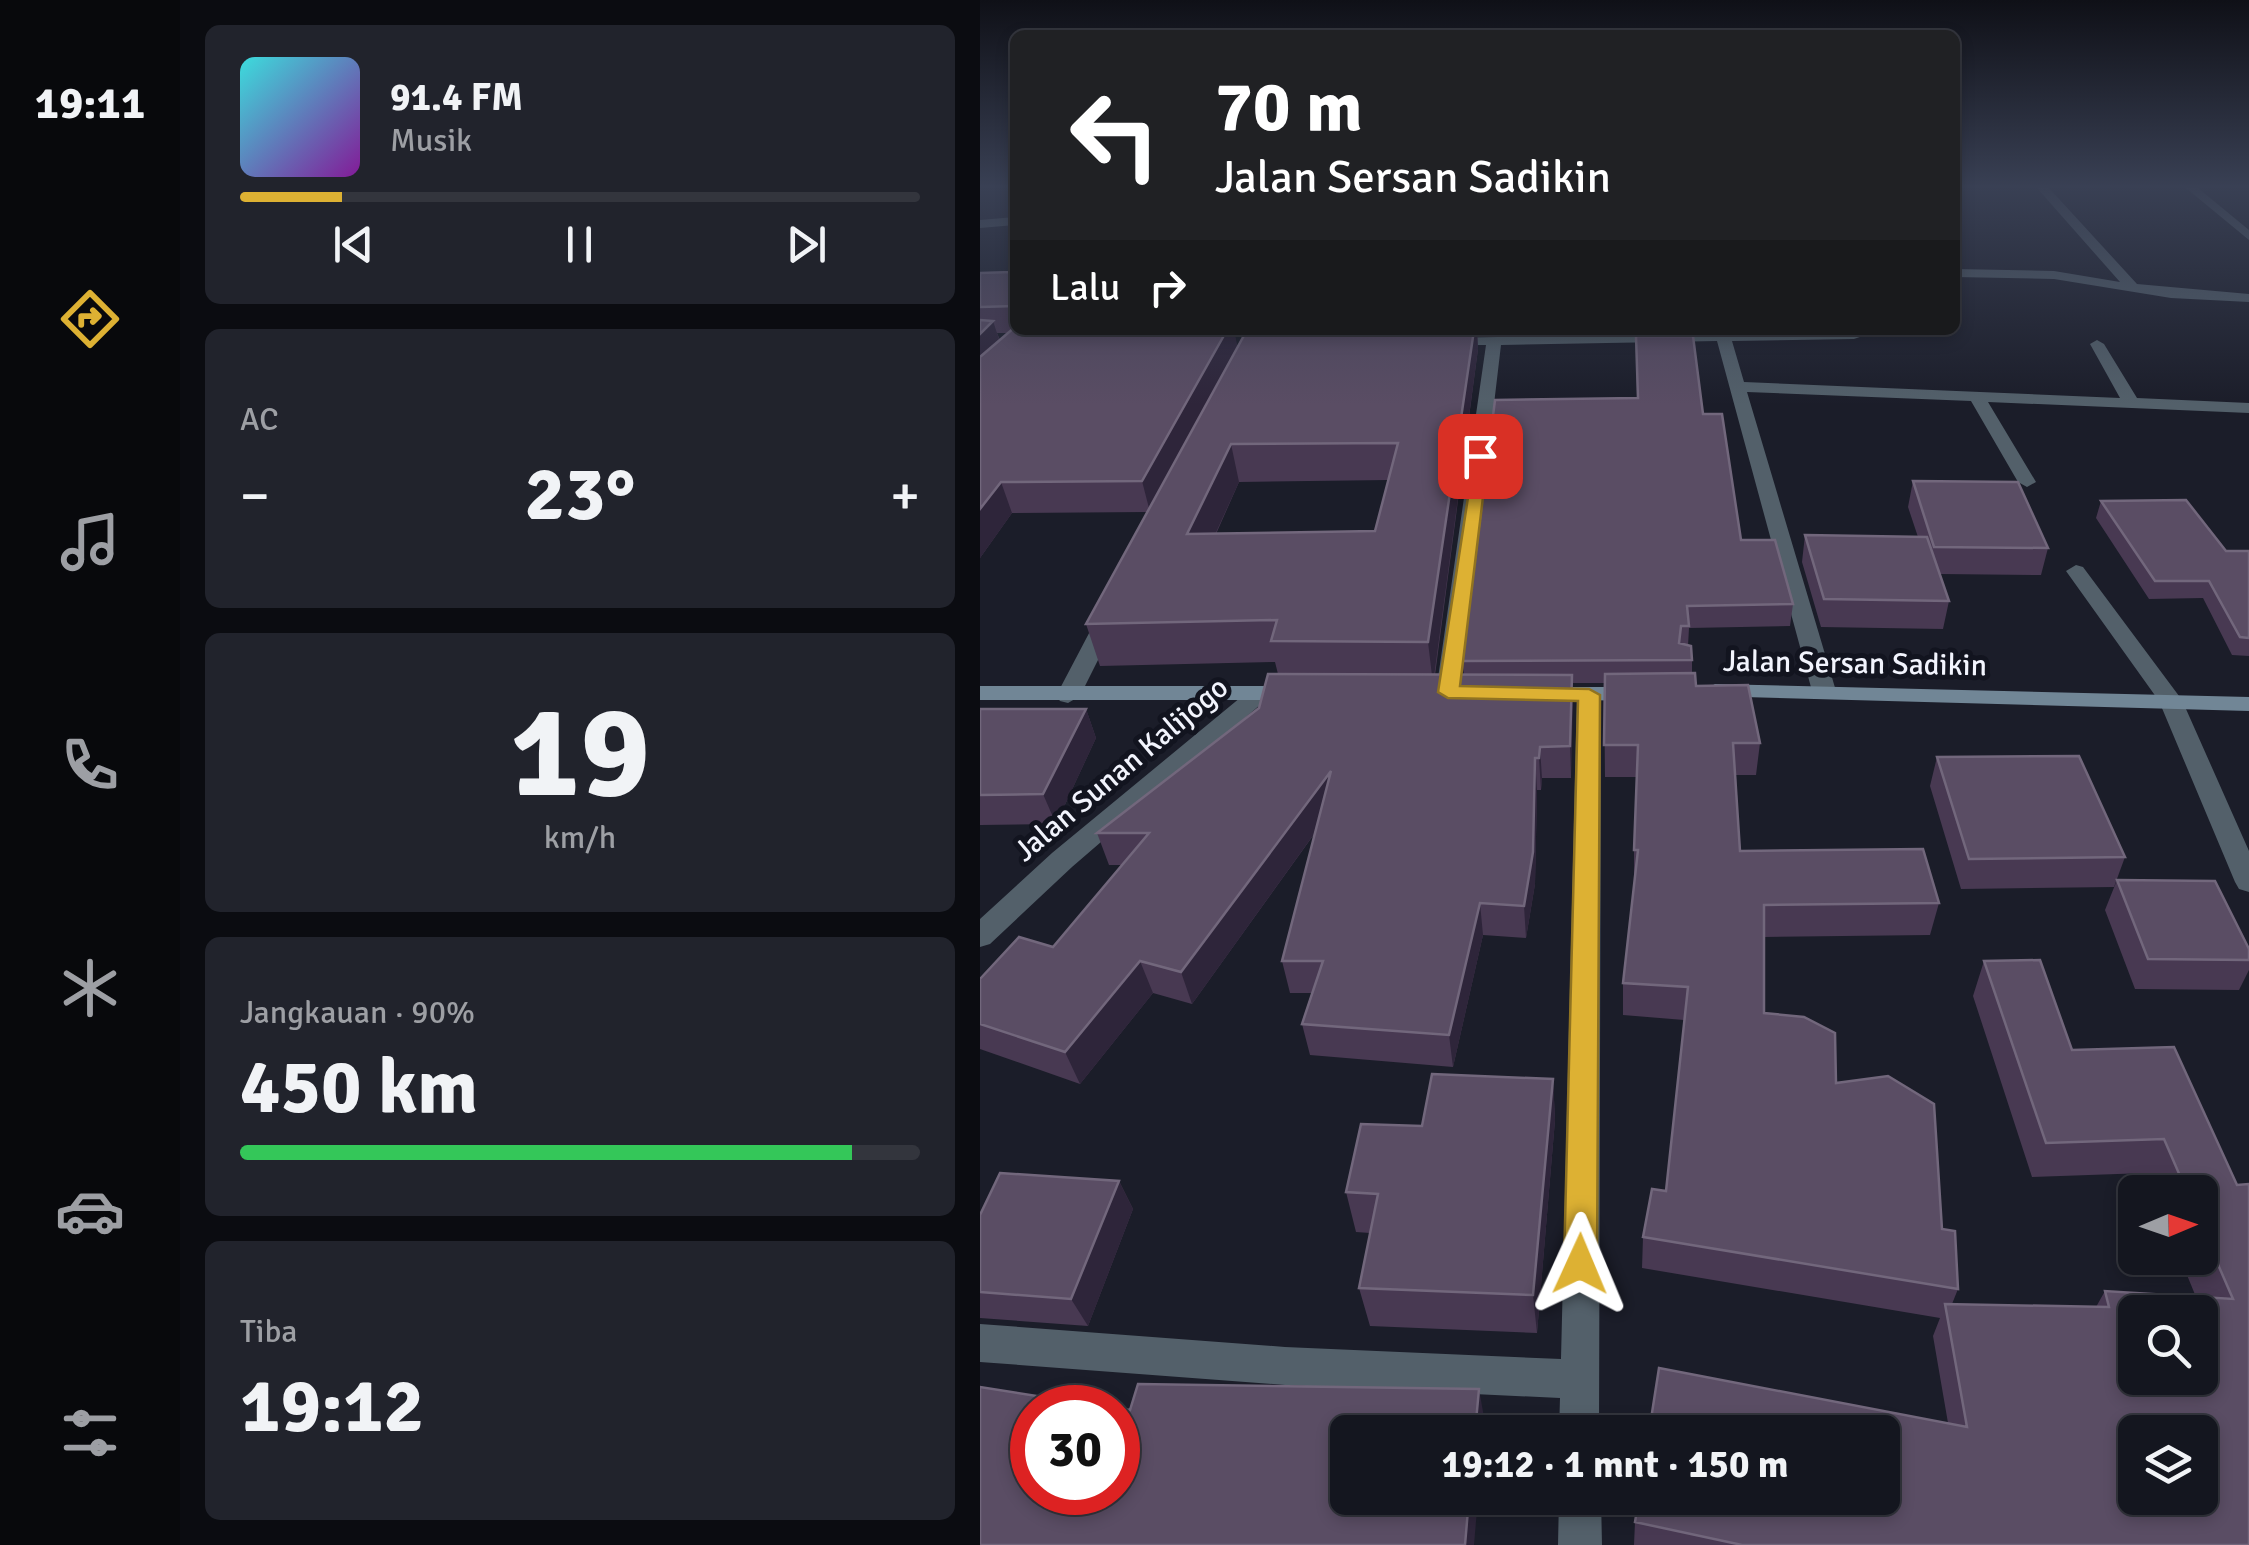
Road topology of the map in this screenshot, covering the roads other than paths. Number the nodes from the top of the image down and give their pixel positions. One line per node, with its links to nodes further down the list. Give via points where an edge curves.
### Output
1 (2108, 260): 3 (street)
2 (1960, 273): 3 (street, via 2054,275)
3 (2132, 287): 4 (street)
4 (2249, 298)
5 (1854, 335): 6 (street)
6 (1724, 337): 8 (street); 10 (street)
7 (1420, 341): 8 (street)
8 (1494, 341): 19 (street)
9 (2096, 344): 12 (street)
10 (1740, 387): 11 (street); 17 (street)
11 (1976, 396): 12 (street); 14 (street)
12 (2131, 402): 13 (street)
13 (2249, 408)
14 (2027, 482)
15 (2076, 571): 25 (street)
16 (1122, 591): 24 (street)
17 (1824, 690): 23 (main road, Jalan Sersan Sadikin); 25 (main road, Jalan Sersan Sadikin)
18 (1317, 692): 21 (main road)
19 (1448, 692)
20 (980, 693): 24 (main road)
21 (1260, 693): 24 (main road); 28 (street, Jalan Sunan Kalijogo)
22 (1518, 694): 23 (main road, Jalan Sersan Sadikin)
23 (1589, 695): 30 (street)
24 (1068, 696)
25 (2170, 700): 26 (main road, Jalan Sersan Sadikin); 27 (street)
26 (2249, 704)
27 (2249, 882)
28 (980, 936)
29 (980, 1343): 30 (street, via 1285,1366)
30 (1579, 1378): 31 (street)
31 (1579, 1415)
32 (1580, 1515): 33 (street)
33 (1580, 1545)

